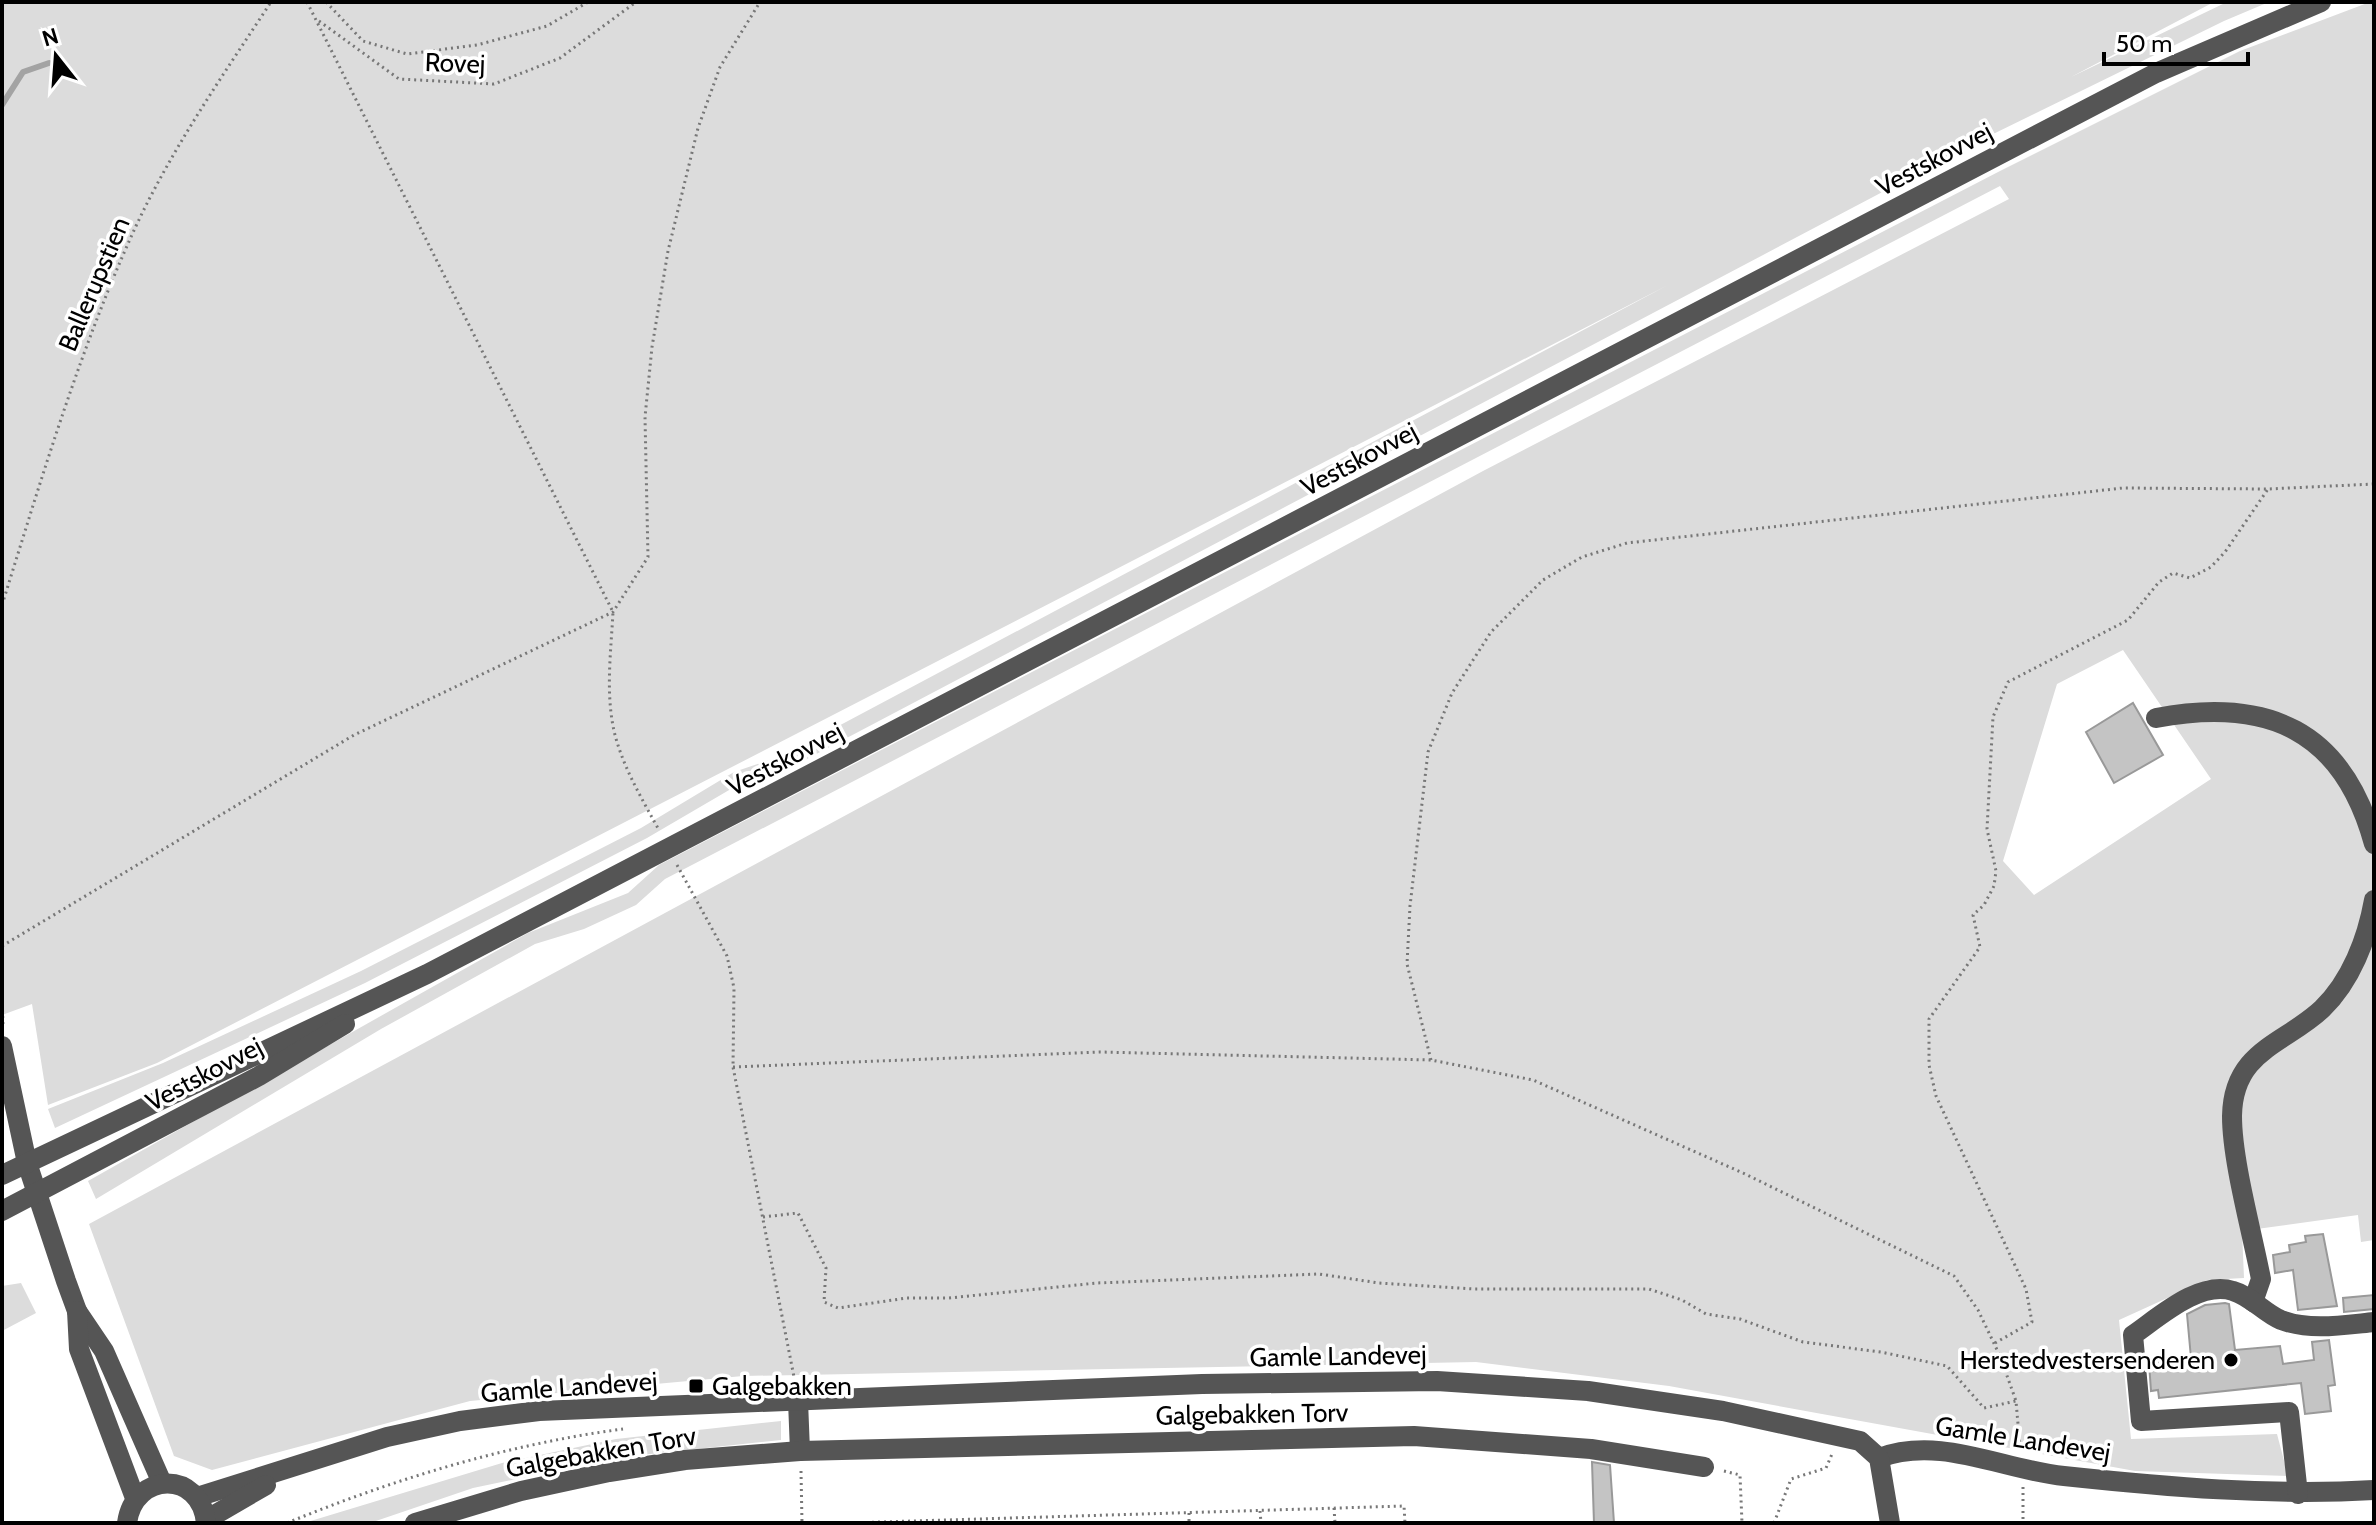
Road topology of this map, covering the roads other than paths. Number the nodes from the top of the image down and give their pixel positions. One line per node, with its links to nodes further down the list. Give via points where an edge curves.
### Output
1 (2321, 2): 5 (street, Vestskovvej, via 2142,80)
2 (2156, 718): 3 (street, via 2247,713 2298,729 2324,748 2349,779 2365,808)
3 (2374, 844)
4 (2374, 900): 11 (street, via 2359,953 2341,985 2323,1008 2252,1060 2238,1086 2232,1115 2261,1279)
5 (427, 974): 7 (street, Vestskovvej); 9 (street, Vestskovvej, via 259,1076)
6 (2, 1046): 7 (street)
7 (27, 1163): 8 (street, Vestskovvej); 9 (street)
8 (2, 1175)
9 (36, 1193): 10 (street, Vestskovvej); 12 (street)
10 (2, 1211)
11 (2253, 1302): 13 (street, via 2281,1320 2318,1327); 21 (street, via 2231,1290 2208,1291 2180,1302 2133,1335 2141,1421 2289,1412)
12 (77, 1311): 19 (street, via 104,1351); 23 (street, via 79,1349)
13 (2374, 1322)
14 (798, 1401): 15 (street); 16 (street, Gamle Landevej, via 1202,1384 1437,1381 1588,1391 1723,1411 1860,1441); 18 (street, Gamle Landevej, via 539,1411 460,1421 387,1437)
15 (800, 1451): 17 (street, Galgebakken Torv, via 1414,1436 1591,1449); 26 (street, Galgebakken Torv, via 609,1472)
16 (1879, 1458): 21 (street, Gamle Landevej, via 1933,1450 2023,1471); 27 (street)
17 (1704, 1467)
18 (293, 1468): 22 (street, Gamle Landevej); 24 (street, Gamle Landevej)
19 (162, 1483): 22 (street); 23 (street)
20 (2374, 1490): 21 (street, Gamle Landevej)
21 (2298, 1494)
22 (197, 1497): 24 (street)
23 (135, 1498): 25 (street)
24 (206, 1522)
25 (127, 1523)
26 (415, 1523)
27 (1890, 1523)

